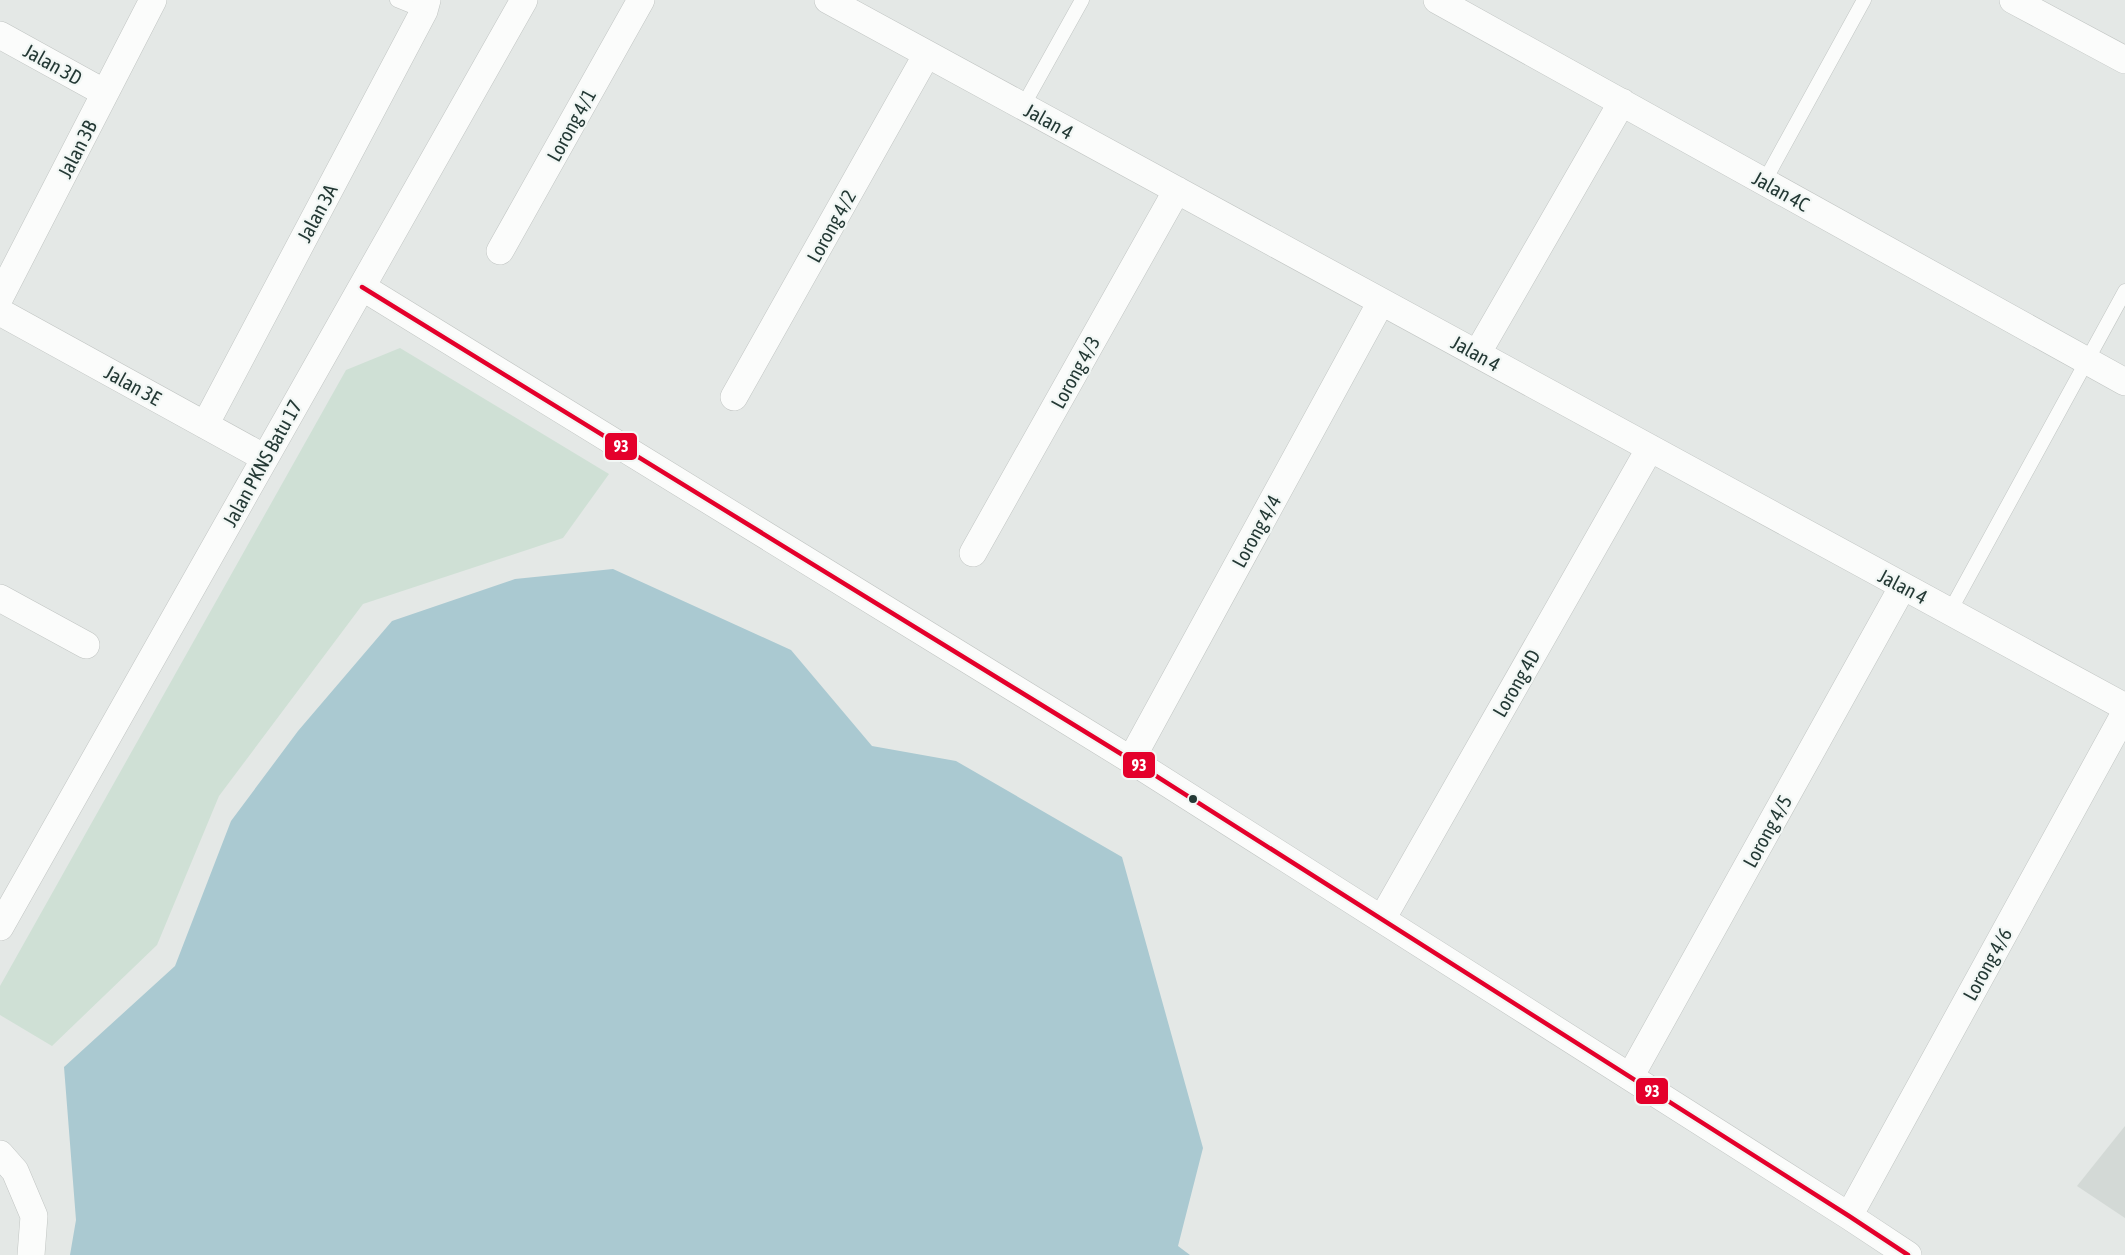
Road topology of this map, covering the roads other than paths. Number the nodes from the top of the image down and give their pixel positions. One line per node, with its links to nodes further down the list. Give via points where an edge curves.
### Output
1 (153, 0): 14 (street, Jalan 3B)
2 (398, 0): 10 (lane)
3 (524, 0): 20 (street, Jalan PKNS Batu 17)
4 (641, 0): 19 (street, Lorong 4/1)
5 (828, 0): 12 (street, Jalan 4)
6 (1082, 0): 16 (lane)
7 (1437, 0): 15 (street, Jalan 4C)
8 (1864, 0): 17 (lane)
9 (2013, 0): 13 (street)
10 (425, 5): 29 (street, Jalan 3A)
11 (0, 35): 14 (street, Jalan 3D)
12 (927, 54): 16 (street, Jalan 4); 28 (street, Lorong 4/2)
13 (2125, 60)
14 (105, 93): 22 (street, Jalan 3B)
15 (1622, 102): 17 (street, Jalan 4C); 25 (street)
16 (1023, 106): 18 (street, Jalan 4)
17 (1764, 182): 26 (street, Jalan 4C)
18 (1177, 190): 23 (street, Jalan 4); 32 (street, Lorong 4/3)
19 (500, 251)
20 (362, 287): 31 (street, Jalan PKNS Batu 17); 39 (street)
21 (2125, 291): 26 (lane)
22 (0, 297)
23 (1381, 302): 25 (street, Jalan 4); 39 (street, Lorong 4/4)
24 (0, 312): 29 (street, Jalan 3E)
25 (1477, 354): 30 (street, Jalan 4)
26 (2086, 360): 27 (street, Jalan 4C); 35 (lane)
27 (2125, 382)
28 (734, 397)
29 (204, 424): 31 (street, Jalan 3E)
30 (1650, 448): 33 (street, Jalan 4); 41 (street, Lorong 4D)
31 (265, 458): 40 (street, Jalan PKNS Batu 17)
32 (973, 553)
33 (1903, 586): 35 (street, Jalan 4); 43 (street, Lorong 4/5)
34 (0, 597): 36 (street)
35 (1950, 611): 37 (street, Jalan 4)
36 (86, 645)
37 (2125, 707)
38 (2125, 713): 45 (street, Lorong 4/6)
39 (1131, 760): 41 (street)
40 (10, 888): 42 (street, Jalan PKNS Batu 17)
41 (1382, 919): 43 (street)
42 (0, 927)
43 (1630, 1077): 45 (street)
44 (0, 1154): 46 (street, via 15,1171 34,1216)
45 (1849, 1216): 47 (street)
46 (31, 1255)
47 (1908, 1255)

